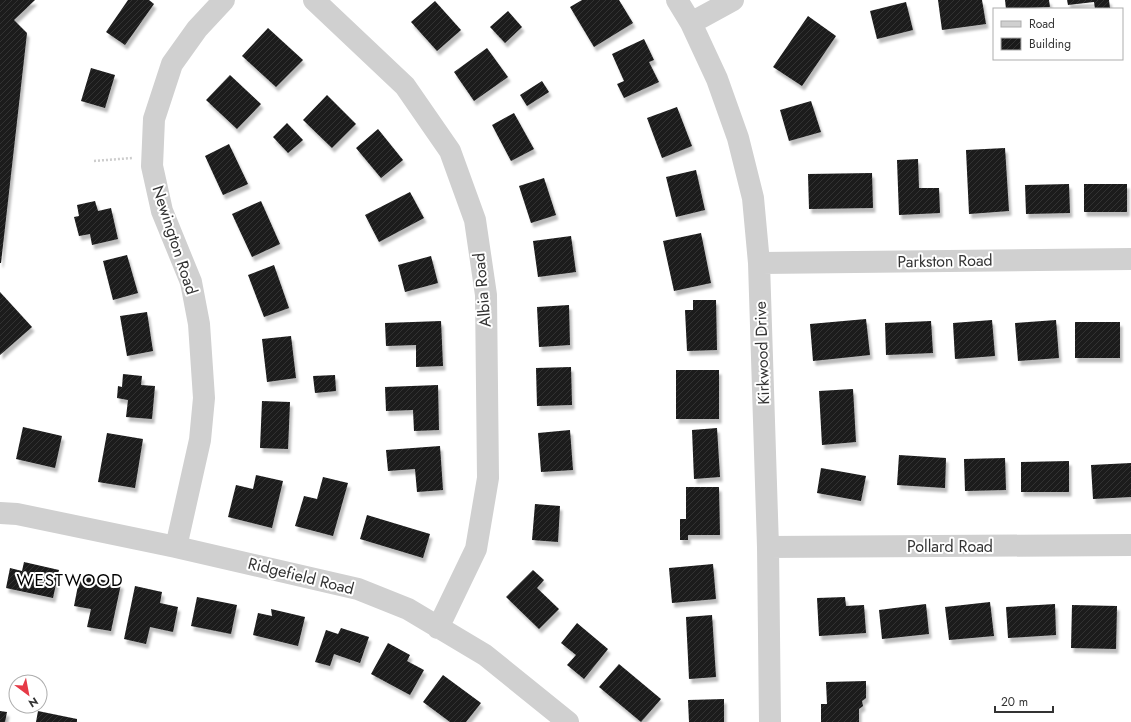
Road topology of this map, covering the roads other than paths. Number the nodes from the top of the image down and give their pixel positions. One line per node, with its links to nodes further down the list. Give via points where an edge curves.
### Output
1 (224, 0): 10 (street, Newington Road, via 197,30 172,64 154,118 152,166 162,211 191,282 199,324 204,398 200,440)
2 (314, 0): 12 (street, Albia Road, via 405,86 450,151 475,220 486,295 488,478 476,549)
3 (677, 0): 5 (street, Kirkwood Drive)
4 (733, 0): 5 (street)
5 (691, 23): 7 (street, Kirkwood Drive, via 717,79 738,138 753,198)
6 (1131, 259): 7 (street, Parkston Road)
7 (759, 263): 11 (street, Kirkwood Drive)
8 (0, 513): 10 (street, Ridgefield Road, via 17,514)
9 (1131, 544): 11 (street, Pollard Road)
10 (176, 547): 12 (street, Ridgefield Road, via 358,589 408,609)
11 (768, 547): 14 (street, Kirkwood Drive)
12 (438, 628): 13 (street, Ridgefield Road, via 485,655)
13 (568, 722)
14 (770, 722)

